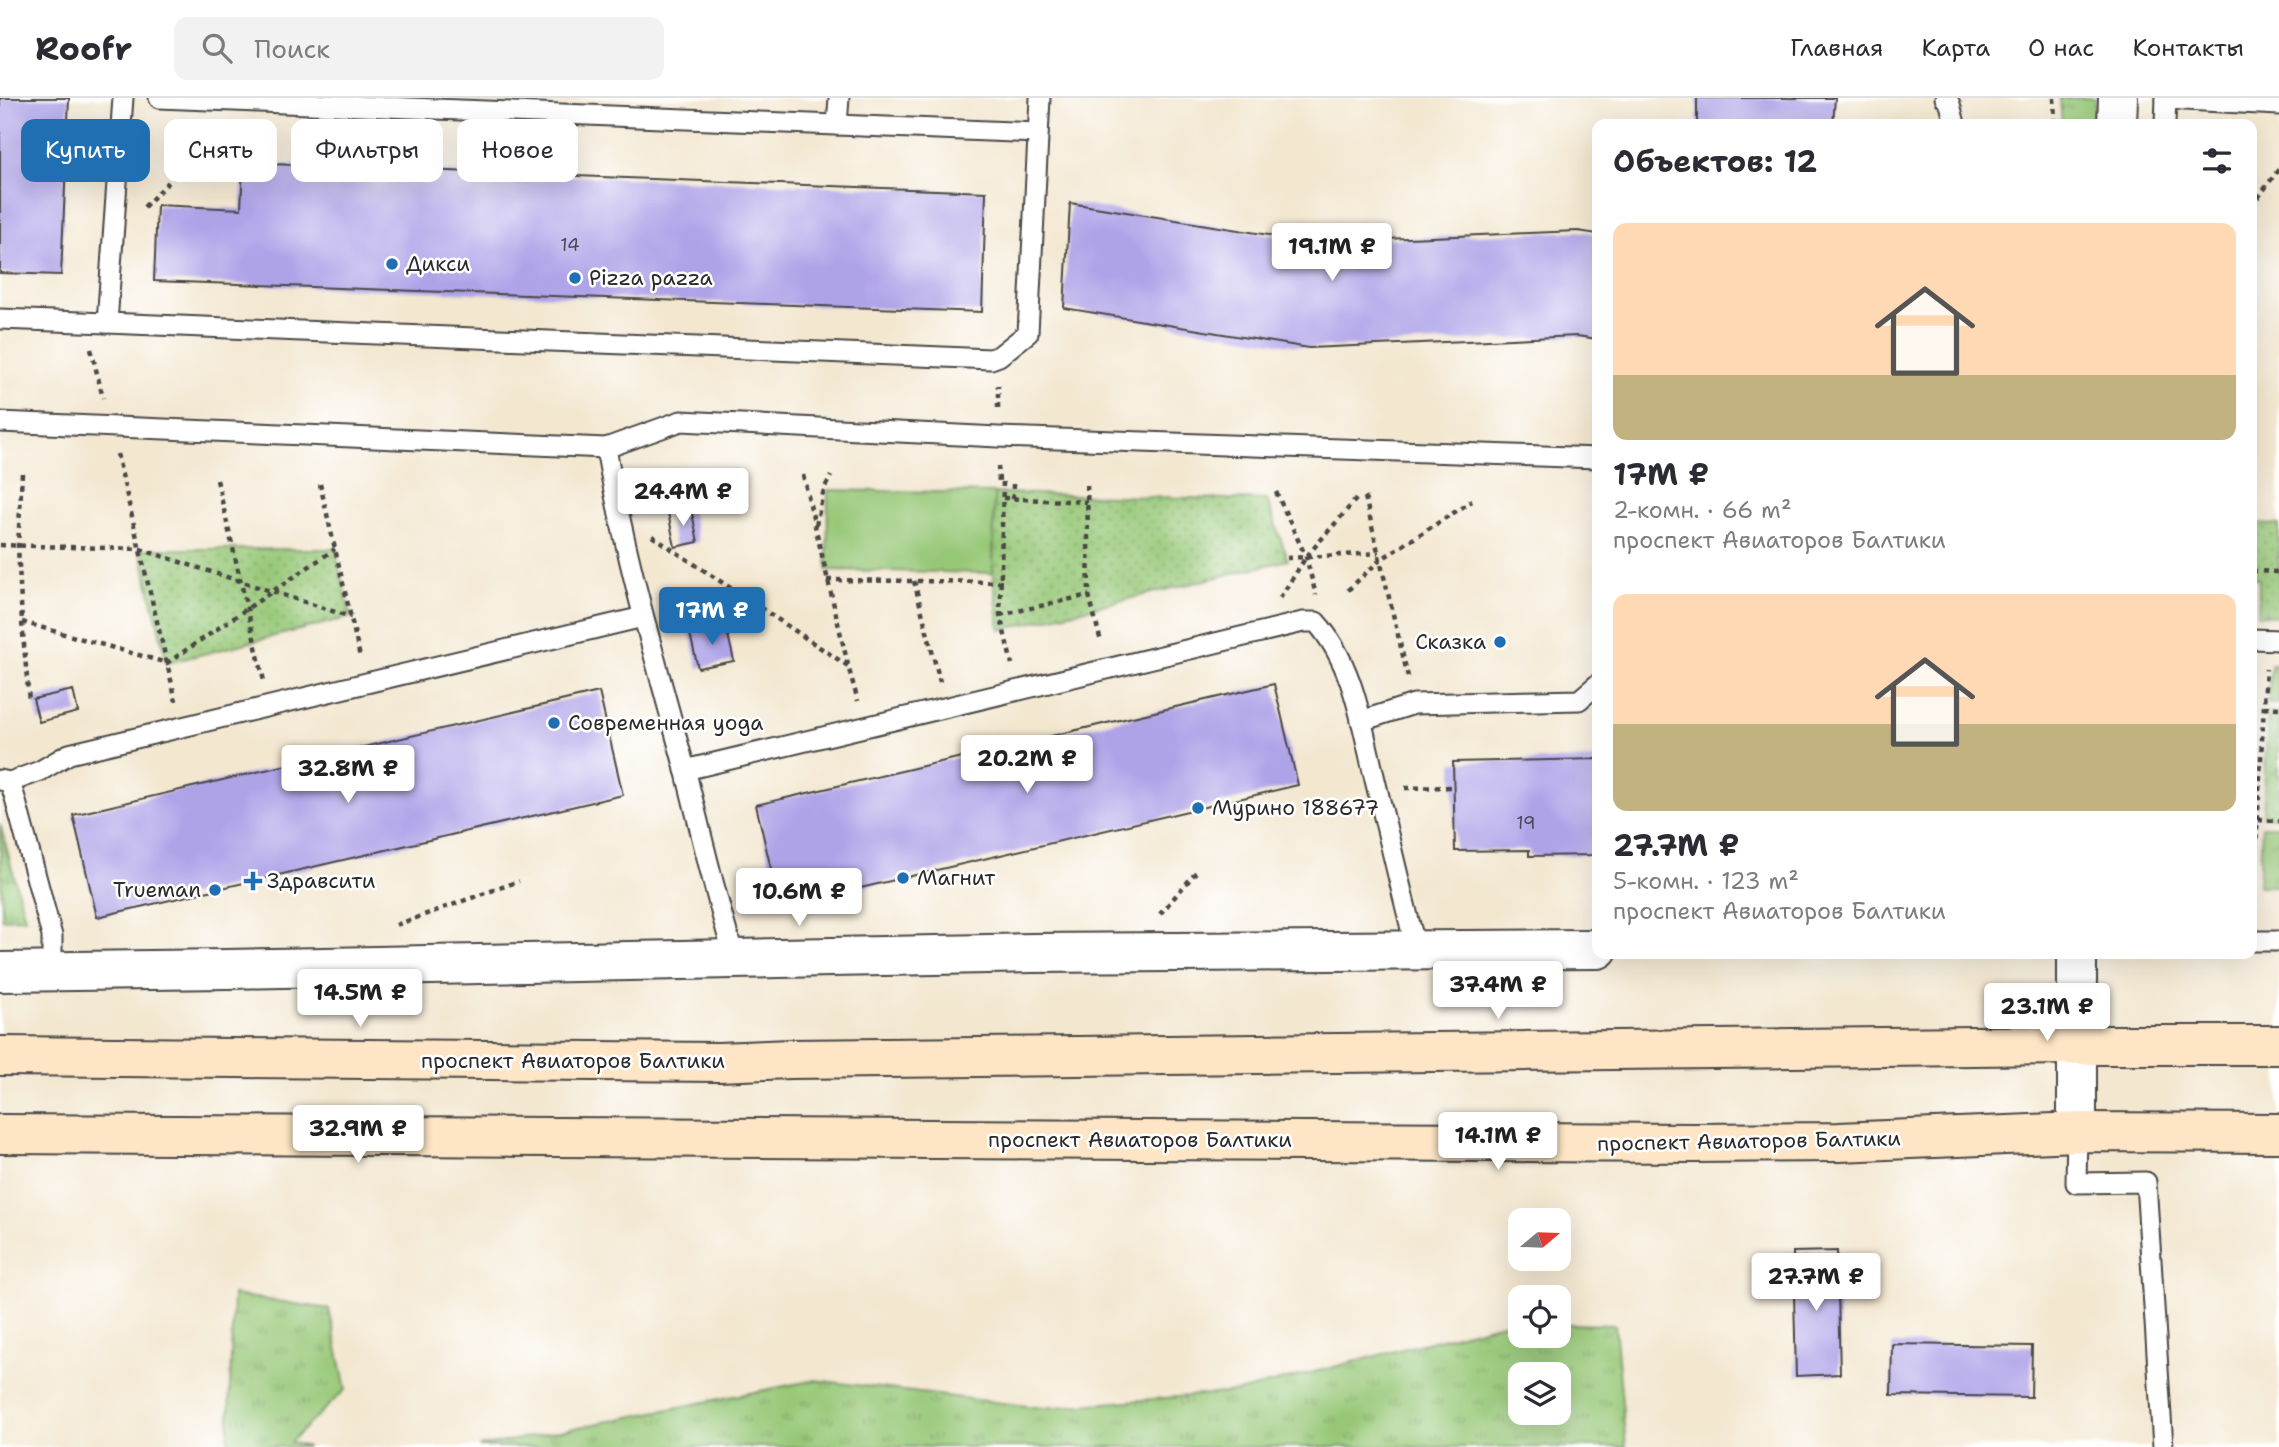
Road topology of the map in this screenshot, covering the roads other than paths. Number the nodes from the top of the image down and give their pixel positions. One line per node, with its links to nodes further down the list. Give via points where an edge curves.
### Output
1 (123, 98): 15 (lane)
2 (159, 98): 12 (lane)
3 (839, 98): 12 (lane)
4 (1040, 98): 13 (lane)
5 (1945, 98): 9 (lane)
6 (2118, 98): 10 (street)
7 (2166, 98): 8 (lane); 11 (lane)
8 (2279, 105)
9 (1954, 119)
10 (2117, 119)
11 (2165, 119)
12 (837, 125): 13 (lane)
13 (1038, 133): 15 (lane, via 1028,333 991,359)
14 (0, 319): 15 (lane)
15 (107, 323)
16 (0, 422): 17 (lane)
17 (606, 448): 18 (lane, via 681,421 998,438); 19 (lane)
18 (1592, 458)
19 (643, 617): 22 (lane); 23 (lane, via 69,754 40,771)
20 (1592, 689): 21 (lane, via 1579,700 1414,704)
21 (1361, 720): 22 (lane, via 1343,661 1316,622); 27 (lane)
22 (685, 770): 28 (lane)
23 (5, 781): 31 (lane, via 52,936)
24 (2257, 941): 25 (lane)
25 (2279, 941)
26 (1592, 949): 27 (street)
27 (1417, 952): 28 (street)
28 (735, 959): 31 (street)
29 (2077, 959): 32 (street)
30 (0, 971): 31 (street)
31 (52, 972)
32 (2076, 1045): 33 (street, проспект Авиаторов Балтики); 34 (street, проспект Авиаторов Балтики, via 719,1062); 35 (street)
33 (2279, 1045)
34 (0, 1056)
35 (2077, 1132): 36 (street, проспект Авиаторов Балтики); 37 (street, проспект Авиаторов Балтики, via 1694,1143); 38 (lane, via 2076,1183 2146,1182)
36 (2279, 1133)
37 (0, 1134)
38 (2163, 1447)

